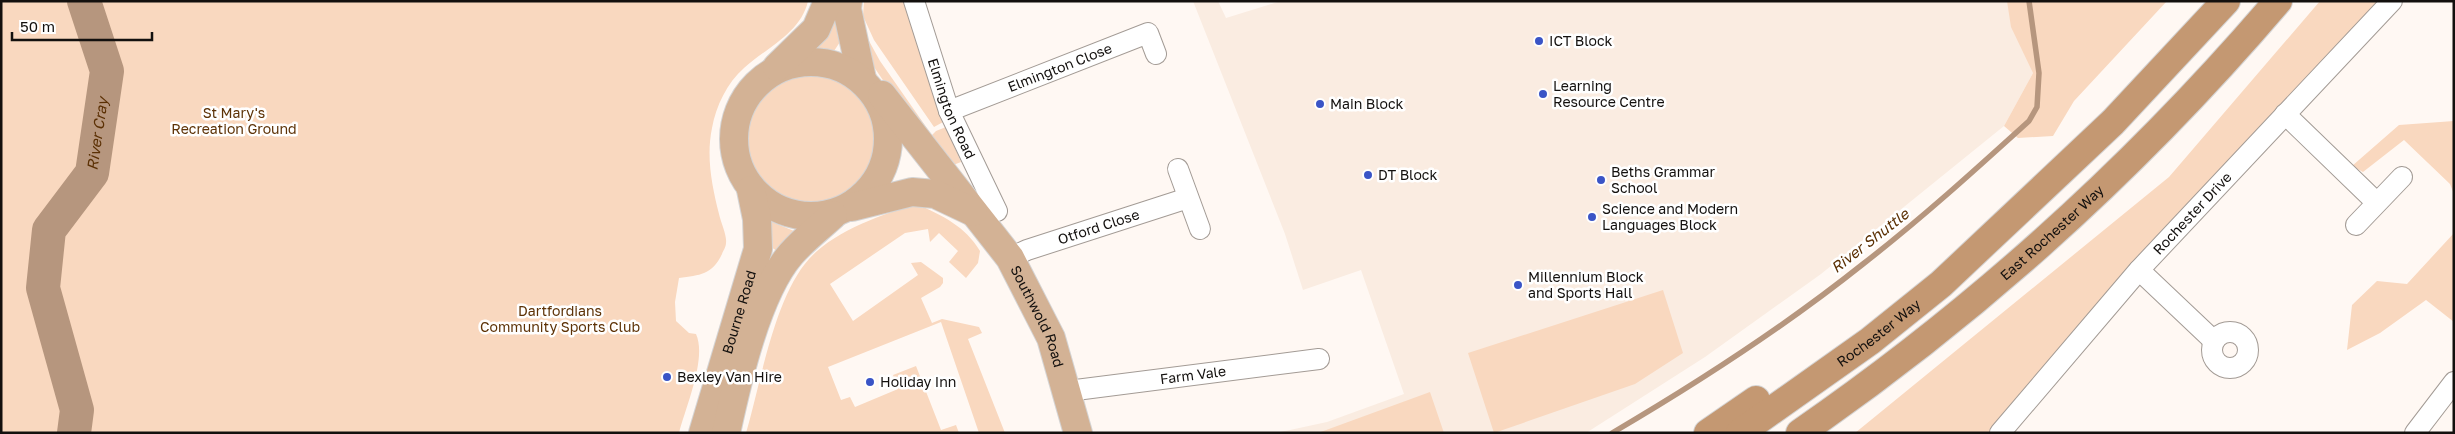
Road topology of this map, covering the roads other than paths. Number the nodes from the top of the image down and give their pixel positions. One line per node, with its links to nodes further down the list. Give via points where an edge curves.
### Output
1 (828, 1): 8 (main road, via 816,28)
2 (848, 1): 9 (main road)
3 (914, 1): 10 (street, Elmington Road)
4 (2226, 1): 19 (highway, via 2113,122)
5 (2278, 1): 33 (highway, East Rochester Way, via 2189,101 2056,231 1961,312 1863,389)
6 (2392, 1): 11 (street, Rochester Drive)
7 (1156, 54): 10 (street, Elmington Close, via 1148,34)
8 (774, 70): 9 (main road, via 795,62 817,61 839,66); 14 (main road, via 756,86 742,106 737,126 739,162)
9 (863, 80): 17 (main road, via 879,104 888,144 882,166 871,186); 18 (main road, Southwold Road, via 888,99)
10 (949, 111): 18 (street, Elmington Road)
11 (2285, 114): 16 (street); 23 (street, Rochester Drive)
12 (1178, 169): 15 (street)
13 (2402, 177): 16 (street)
14 (751, 190): 17 (main road, via 768,205 788,215 810,218); 28 (main road, Bourne Road, via 757,218 758,250)
15 (1188, 198): 21 (street); 22 (street, Otford Close)
16 (2376, 202): 20 (street)
17 (842, 211): 18 (main road, Southwold Road, via 912,192 935,194); 29 (main road, Bourne Road, via 790,255 777,274 756,322)
18 (986, 212): 22 (main road, Southwold Road)
19 (2008, 222): 31 (highway); 32 (highway, Rochester Way, via 1941,284 1870,341)
20 (2356, 225)
21 (1200, 229)
22 (1010, 258): 27 (main road, Southwold Road, via 1051,338)
23 (2139, 270): 24 (street); 34 (street, Rochester Drive)
24 (2214, 341)
25 (1319, 359): 27 (street, Farm Vale)
26 (2454, 382): 35 (street)
27 (1068, 391): 30 (main road, Southwold Road)
28 (704, 433)
29 (726, 433)
30 (1078, 433)
31 (1708, 433)
32 (1740, 433)
33 (1800, 433)
34 (2000, 433)
35 (2415, 433)

